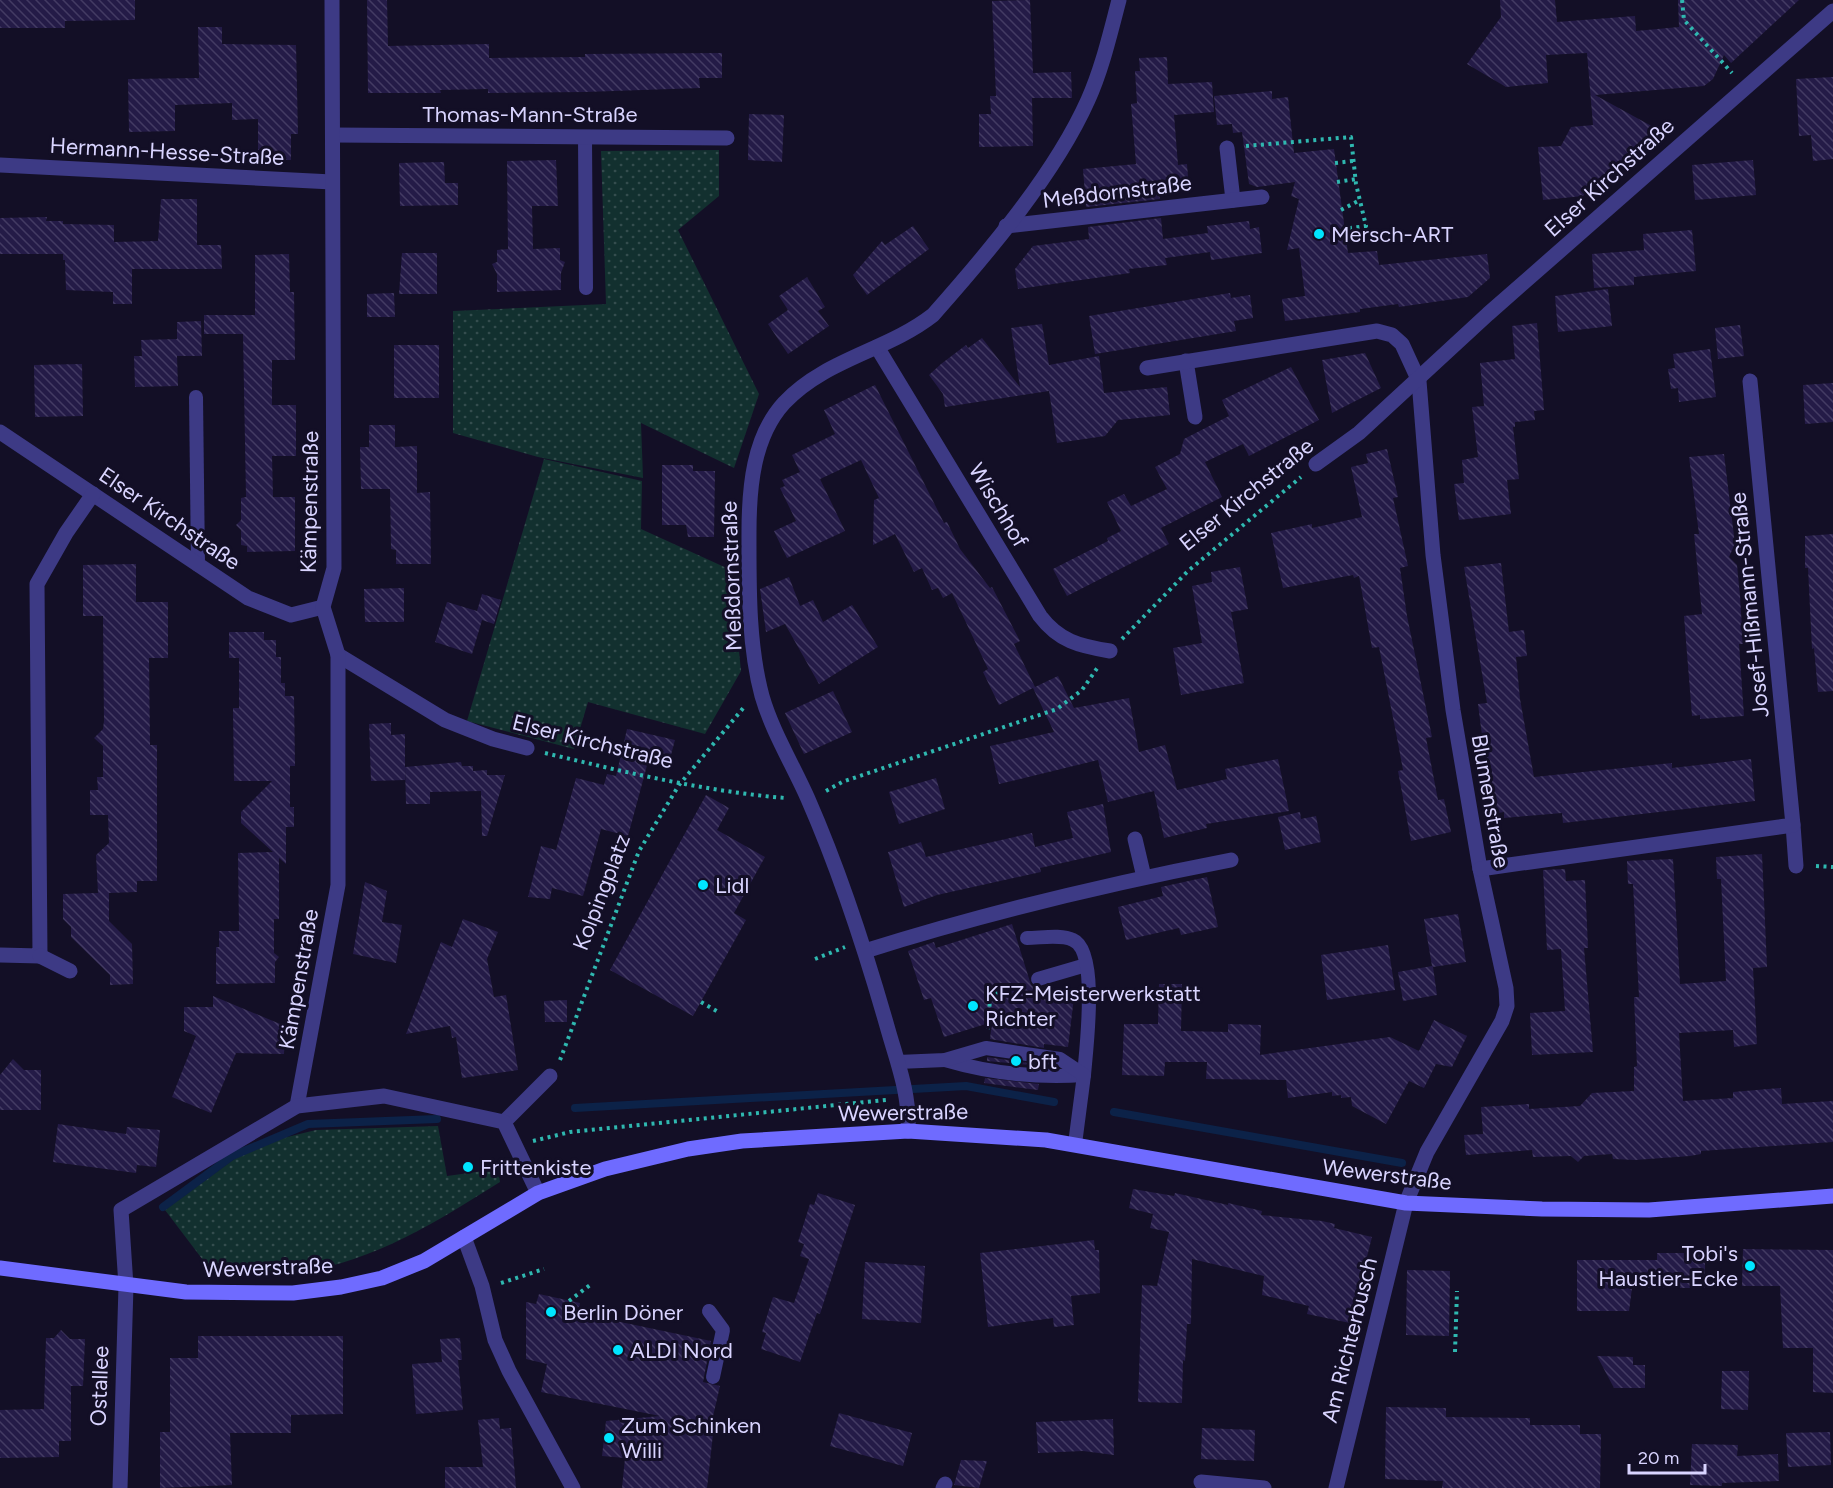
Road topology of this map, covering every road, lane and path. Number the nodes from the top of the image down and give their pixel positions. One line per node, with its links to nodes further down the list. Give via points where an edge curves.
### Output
1 (332, 0): 6 (street, Kämpenstraße)
2 (1119, 0): 20 (street, Meßdornstraße, via 1088,100 1046,171)
3 (1682, 0): 5 (path, via 1684,20)
4 (1833, 11): 5 (street, Elser Kirchstraße)
5 (1745, 87): 26 (street, Elser Kirchstraße, via 1488,314)
6 (333, 135): 7 (street, Thomas-Mann-Straße); 14 (street, Kämpenstraße)
7 (585, 137): 8 (street, Thomas-Mann-Straße); 22 (lane)
8 (727, 138)
9 (1227, 148): 10 (path, via 1351,137); 17 (street)
10 (1353, 161): 11 (path); 13 (path)
11 (1335, 163)
12 (0, 165): 14 (street, Hermann-Hesse-Straße)
13 (1356, 179): 15 (path); 18 (path)
14 (332, 182): 34 (street, Kämpenstraße, via 334,568)
15 (1338, 182)
16 (1262, 197): 17 (street, Meßdornstraße)
17 (1233, 200): 20 (street, Meßdornstraße)
18 (1360, 200): 19 (path); 21 (path, via 1366,226)
19 (1341, 210)
20 (1006, 226): 23 (street, Meßdornstraße, via 933,315)
21 (1343, 229)
22 (586, 288)
23 (877, 347): 35 (street, Wischhof, via 1051,631 1070,643); 37 (street, Meßdornstraße, via 832,367 805,385 772,419 763,437 754,466 749,518 750,595)
24 (1186, 361): 25 (street); 26 (street, via 1377,331 1392,335 1402,344); 29 (street)
25 (1147, 368)
26 (1419, 381): 31 (street, Elser Kirchstraße); 45 (street, Blumenstraße, via 1433,555)
27 (1750, 381): 41 (street, Josef-Hißmann-Straße)
28 (196, 397): 33 (lane)
29 (1195, 417)
30 (0, 432): 32 (street, Elser Kirchstraße)
31 (1316, 464): 35 (path, Elser Kirchstraße, via 1188,571)
32 (93, 494): 33 (street, Elser Kirchstraße); 50 (street, via 37,584)
33 (198, 564): 34 (street, Elser Kirchstraße, via 248,598 291,615)
34 (323, 607): 36 (street, Kämpenstraße)
35 (1110, 651): 40 (path, Elser Kirchstraße, via 1082,690 1057,709 842,782)
36 (338, 655): 38 (street, Elser Kirchstraße, via 444,720); 63 (street, Kämpenstraße, via 338,885)
37 (760, 688): 39 (path, Kolpingplatz); 40 (street, Meßdornstraße)
38 (527, 748): 39 (path, Elser Kirchstraße)
39 (680, 785): 40 (path, Elser Kirchstraße); 61 (path, Kolpingplatz, via 639,851 583,1003)
40 (809, 801): 48 (street, Meßdornstraße)
41 (1793, 825): 44 (street, Josef-Hißmann-Straße); 45 (street)
42 (1135, 839): 46 (street)
43 (1231, 860): 46 (street)
44 (1796, 866)
45 (1480, 869): 70 (street, Blumenstraße, via 1507,1005 1494,1038 1427,1152)
46 (1144, 877): 48 (street)
47 (1027, 938): 52 (lane, via 1074,940 1082,949)
48 (864, 945): 51 (path); 59 (street, Meßdornstraße)
49 (0, 955): 50 (street)
50 (40, 956): 53 (street)
51 (815, 959)
52 (1086, 965): 54 (lane); 60 (lane, via 1089,994)
53 (70, 971)
54 (1038, 979): 57 (path, via 990,998)
55 (701, 1002): 56 (path)
56 (720, 1013)
57 (986, 1048): 58 (lane); 60 (lane, via 1054,1057)
58 (945, 1059): 59 (lane); 60 (lane, via 976,1068 1043,1077)
59 (898, 1062): 62 (street, Meßdornstraße)
60 (1084, 1075): 66 (lane)
61 (550, 1076): 64 (street)
62 (908, 1101): 65 (street, Meßdornstraße); 67 (path, via 879,1100 570,1132)
63 (297, 1106): 64 (street, via 384,1096); 75 (street, via 121,1210)
64 (504, 1122): 67 (street)
65 (908, 1131): 66 (main road, Wewerstraße); 68 (main road, Wewerstraße, via 688,1149 605,1169)
66 (1075, 1144): 70 (main road, Wewerstraße)
67 (517, 1145): 68 (street)
68 (538, 1193): 71 (main road, Wewerstraße)
69 (1833, 1196): 70 (main road, Wewerstraße, via 1649,1210)
70 (1406, 1203): 86 (street, Am Richterbusch)
71 (464, 1237): 75 (main road, Wewerstraße, via 424,1261 382,1278 341,1287 293,1293 186,1292); 76 (street)
72 (0, 1268): 75 (main road, Wewerstraße)
73 (544, 1269): 76 (path)
74 (590, 1285): 78 (path)
75 (126, 1286): 83 (street, Ostallee)
76 (482, 1286): 84 (street, via 495,1340)
77 (1456, 1292): 80 (path)
78 (569, 1300)
79 (709, 1311): 81 (lane, via 723,1330)
80 (1455, 1352)
81 (713, 1377)
82 (1201, 1482): 85 (street)
83 (120, 1488)
84 (573, 1488)
85 (1264, 1488)
86 (1336, 1488)

